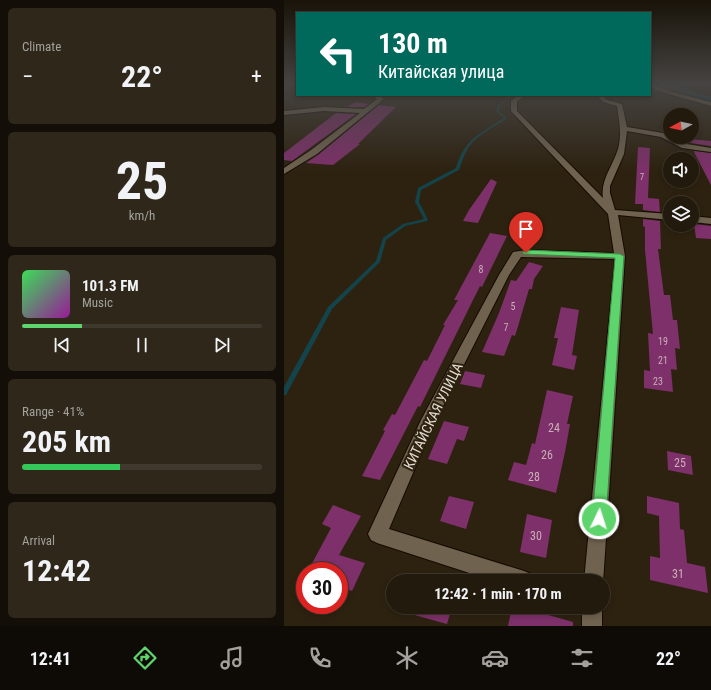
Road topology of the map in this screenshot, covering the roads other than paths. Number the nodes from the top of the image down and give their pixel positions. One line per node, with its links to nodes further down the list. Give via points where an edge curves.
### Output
1 (365, 112): 6 (street)
2 (515, 112): 7 (street)
3 (622, 112): 4 (street)
4 (625, 129): 5 (street, via 663,135 684,146); 7 (street, via 620,154 606,181 606,197)
5 (711, 150)
6 (284, 172)
7 (611, 212): 8 (street); 11 (street)
8 (663, 216)
9 (699, 220): 10 (street)
10 (711, 221)
11 (620, 256): 12 (street, КИТАЙСКАЯ УЛИЦА, via 517,254 426,425 377,534); 13 (street)
12 (502, 574)
13 (595, 574)
14 (592, 614): 15 (street)
15 (592, 626)

